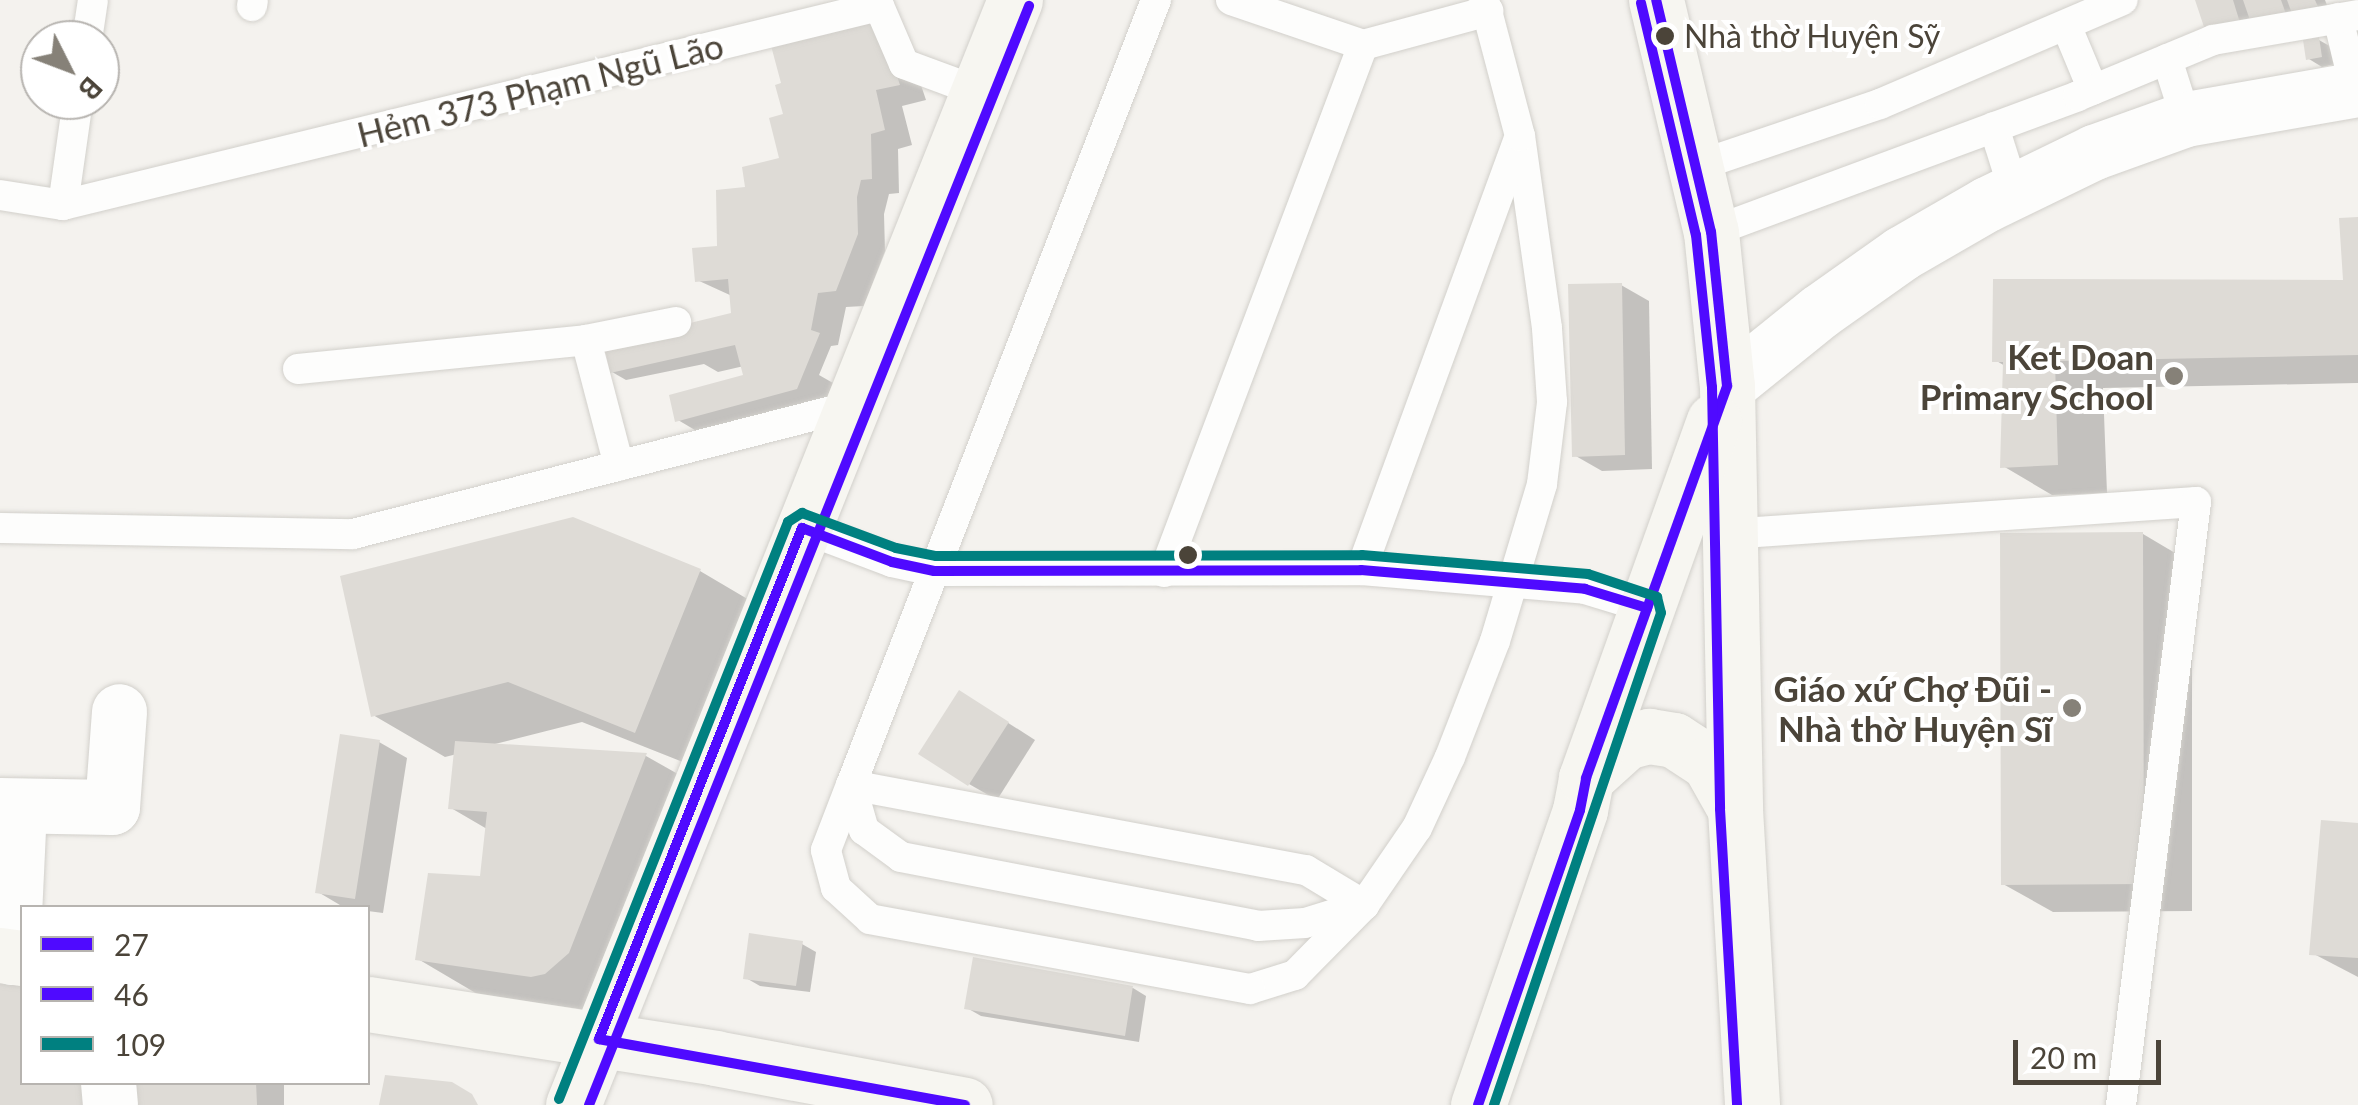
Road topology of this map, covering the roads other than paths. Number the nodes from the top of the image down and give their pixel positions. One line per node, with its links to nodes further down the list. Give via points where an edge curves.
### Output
1 (1015, 0): 14 (main road)
2 (1156, 0): 34 (lane)
3 (1231, 0): 10 (lane)
4 (1656, 0): 19 (main road)
5 (2123, 0): 9 (lane)
6 (878, 3): 14 (lane, Hẻm 373 Phạm Ngũ Lão, via 904,64); 22 (lane, Hẻm 373 Phạm Ngũ Lão)
7 (1486, 5): 10 (lane); 18 (lane)
8 (2348, 16): 11 (lane, via 2212,40); 12 (lane)
9 (2066, 25): 13 (lane); 19 (lane, via 1880,104)
10 (1364, 45): 35 (lane)
11 (2166, 60): 13 (lane); 16 (lane)
12 (2356, 89): 16 (street)
13 (2092, 90): 17 (lane)
14 (978, 91): 28 (main road)
15 (75, 120): 22 (lane)
16 (2186, 120): 20 (street, via 2094,152)
17 (1994, 127): 20 (lane); 23 (lane)
18 (1520, 136): 33 (lane); 36 (lane, via 1552,402 1542,484)
19 (1697, 166): 23 (main road)
20 (2014, 191): 27 (street, via 1902,253)
21 (0, 195): 22 (lane)
22 (63, 206)
23 (1711, 232): 27 (main road)
24 (676, 322): 25 (lane)
25 (586, 340): 26 (lane); 29 (lane)
26 (298, 368)
27 (1727, 386): 32 (main road); 37 (main road)
28 (851, 406): 29 (lane); 31 (main road)
29 (619, 466): 30 (lane, via 352,534)
30 (0, 528)
31 (802, 528): 34 (lane); 46 (main road)
32 (1728, 534): 42 (main road); 51 (lane, via 2196,502)
33 (1361, 570): 35 (lane); 36 (lane)
34 (934, 571): 35 (lane); 40 (lane)
35 (1164, 572)
36 (1512, 584): 37 (lane, via 1585,589); 43 (lane, via 1418,828)
37 (1647, 608): 39 (main road)
38 (118, 711): 41 (street, via 112,807)
39 (1586, 778): 42 (main road, via 1626,742 1674,740 1708,763); 49 (main road)
40 (851, 785): 43 (lane, via 1306,870); 43 (lane, via 864,830 901,857 1258,926 1305,924); 43 (lane, via 826,850 836,888 870,918 1250,989 1295,975)
41 (10, 806): 44 (street)
42 (1735, 808): 50 (main road)
43 (1364, 905)
44 (12, 957)
45 (370, 1004): 46 (main road)
46 (599, 1039): 47 (main road); 48 (main road)
47 (573, 1105)
48 (965, 1105)
49 (1478, 1105)
50 (1752, 1105)
51 (2121, 1105)

